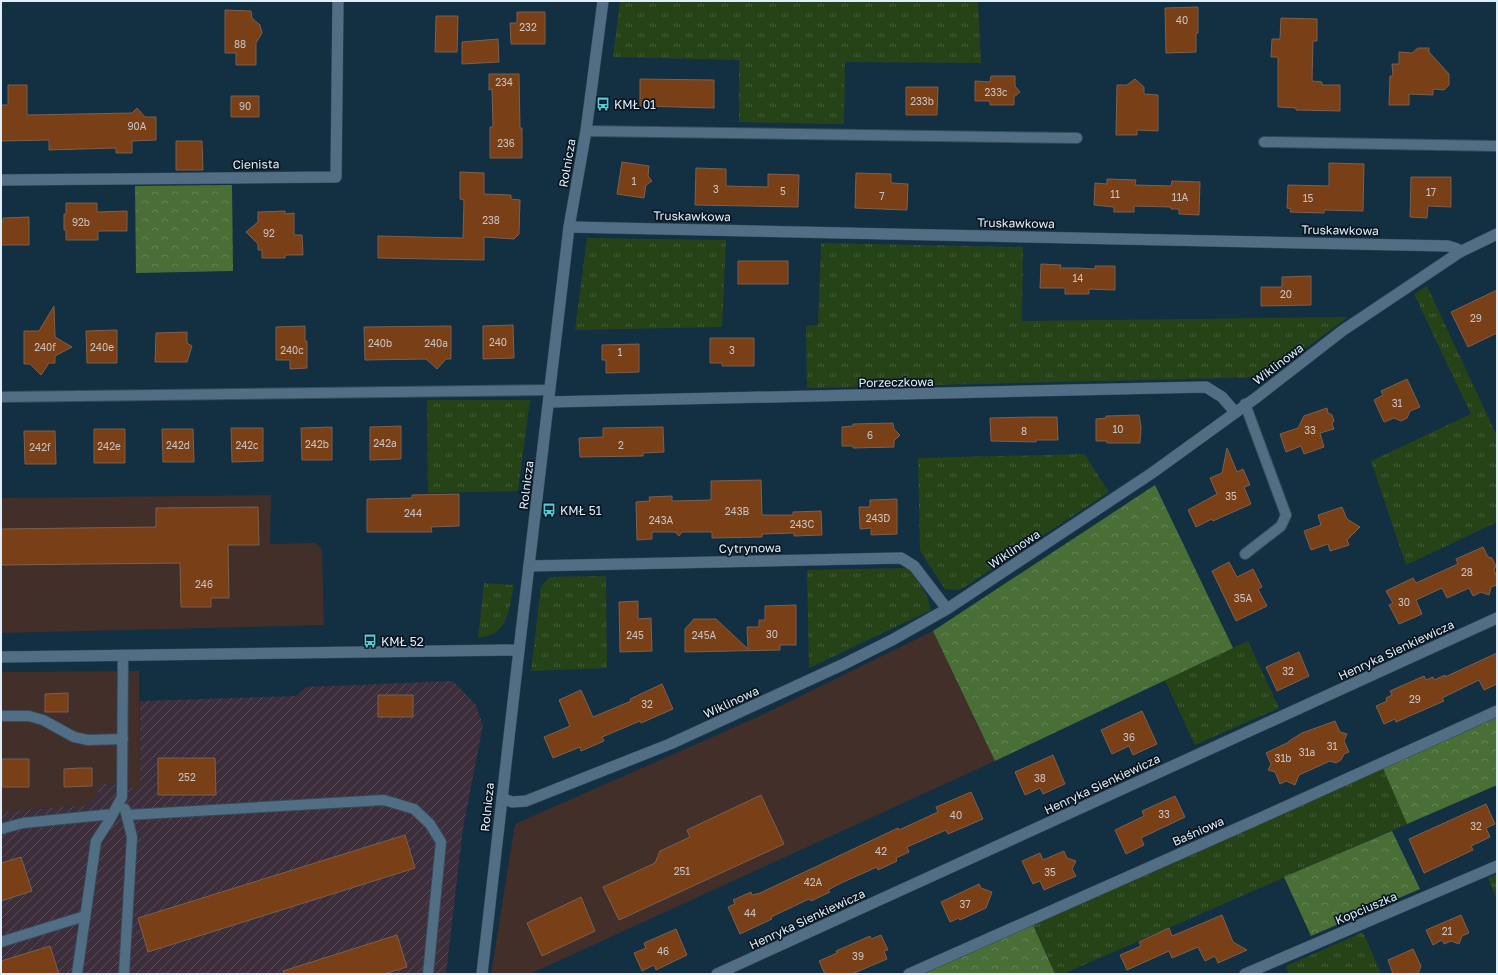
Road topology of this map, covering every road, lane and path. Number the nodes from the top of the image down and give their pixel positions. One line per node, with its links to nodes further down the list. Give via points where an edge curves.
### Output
1 (338, 1): 7 (street, Cienista, via 336,176)
2 (603, 1): 3 (street, Rolnicza)
3 (586, 130): 4 (lane); 8 (street, Rolnicza)
4 (1077, 138)
5 (1264, 142): 6 (lane)
6 (1497, 146)
7 (1, 180)
8 (569, 227): 10 (street, Truskawkowa, via 1448,246); 11 (street, Rolnicza)
9 (1497, 234): 10 (street, Wiklinowa)
10 (1460, 252): 14 (street, Wiklinowa, via 1342,331)
11 (550, 390): 12 (lane); 13 (street, Rolnicza)
12 (1, 397)
13 (549, 402): 15 (street, Porzeczkowa, via 1206,387 1222,397); 17 (street, Rolnicza)
14 (1245, 404): 15 (street, Wiklinowa); 16 (lane, via 1286,515 1281,526)
15 (1235, 412): 18 (street, Wiklinowa, via 1152,473)
16 (1245, 554)
17 (530, 566): 18 (street, Cytrynowa, via 901,558 914,566); 20 (street, Rolnicza)
18 (947, 609): 27 (street, Wiklinowa, via 851,660 670,744 526,801 512,802)
19 (1497, 618): 38 (street, Henryka Sienkiewicza)
20 (519, 650): 21 (street); 27 (street, Rolnicza)
21 (123, 655): 22 (street); 25 (lane)
22 (1, 657)
23 (1497, 711): 39 (street, Baśniowa)
24 (1, 716): 25 (lane, via 29,716 43,720 74,737 88,740)
25 (123, 739): 26 (lane)
26 (122, 797): 28 (lane); 29 (lane)
27 (502, 798): 37 (street, Rolnicza)
28 (113, 814): 30 (lane, via 23,823); 32 (lane, via 96,841)
29 (127, 815): 35 (lane, via 132,837); 36 (lane, via 384,800 414,809 430,824 442,842)
30 (1, 829)
31 (1497, 866): 40 (street, Kopciuszka)
32 (85, 916): 33 (lane); 34 (lane)
33 (1, 942)
34 (77, 974)
35 (124, 974)
36 (428, 974)
37 (482, 974)
38 (717, 974)
39 (909, 974)
40 (1245, 974)

